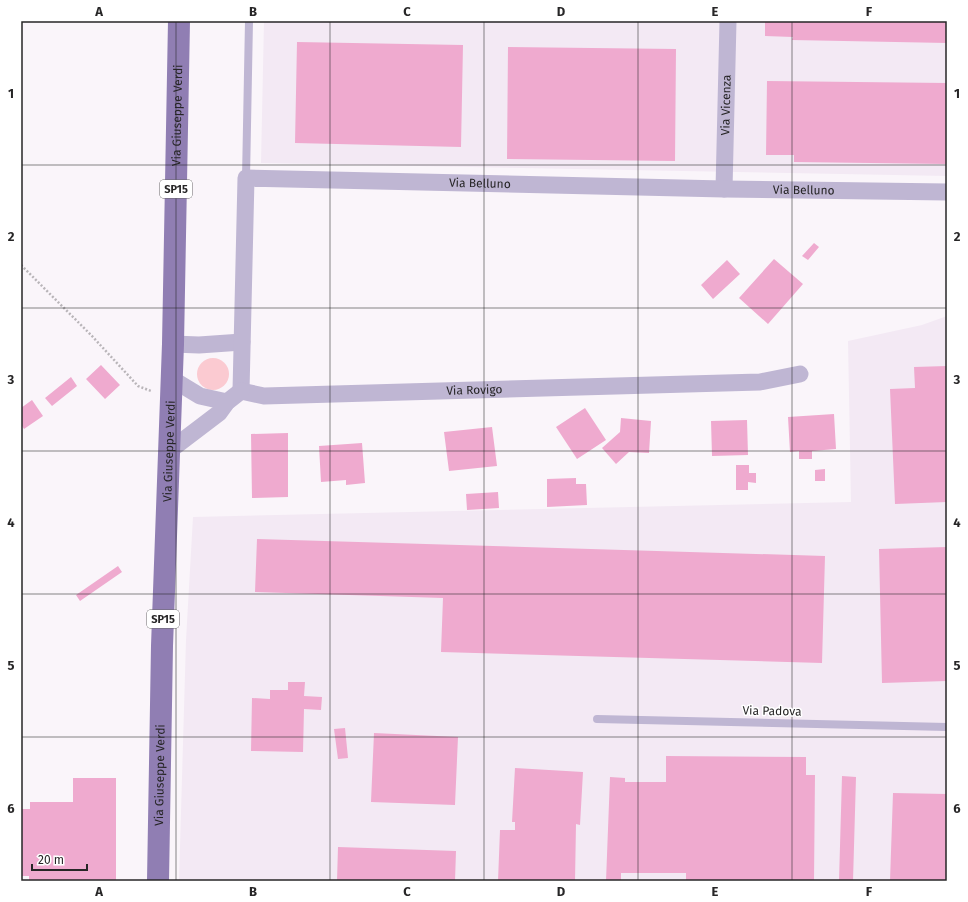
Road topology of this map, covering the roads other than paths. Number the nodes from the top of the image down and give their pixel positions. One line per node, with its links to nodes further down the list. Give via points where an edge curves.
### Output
1 (179, 21): 8 (main road, Via Giuseppe Verdi / SP15)
2 (249, 21): 4 (lane)
3 (728, 21): 5 (street, Via Vicenza)
4 (246, 178): 5 (street, Via Belluno); 7 (street)
5 (724, 189): 6 (street, Via Belluno)
6 (947, 192)
7 (242, 342): 8 (street); 11 (street)
8 (173, 344): 10 (main road, Via Giuseppe Verdi / SP15)
9 (800, 374): 11 (street, Via Rovigo, via 760,382 264,396)
10 (171, 388): 12 (street); 13 (main road, Via Giuseppe Verdi / SP15)
11 (241, 391): 12 (street)
12 (227, 402): 13 (street, via 219,413)
13 (169, 451): 16 (main road, Via Giuseppe Verdi / SP15, via 162,646)
14 (597, 719): 15 (lane, Via Padova)
15 (947, 727)
16 (158, 881)

